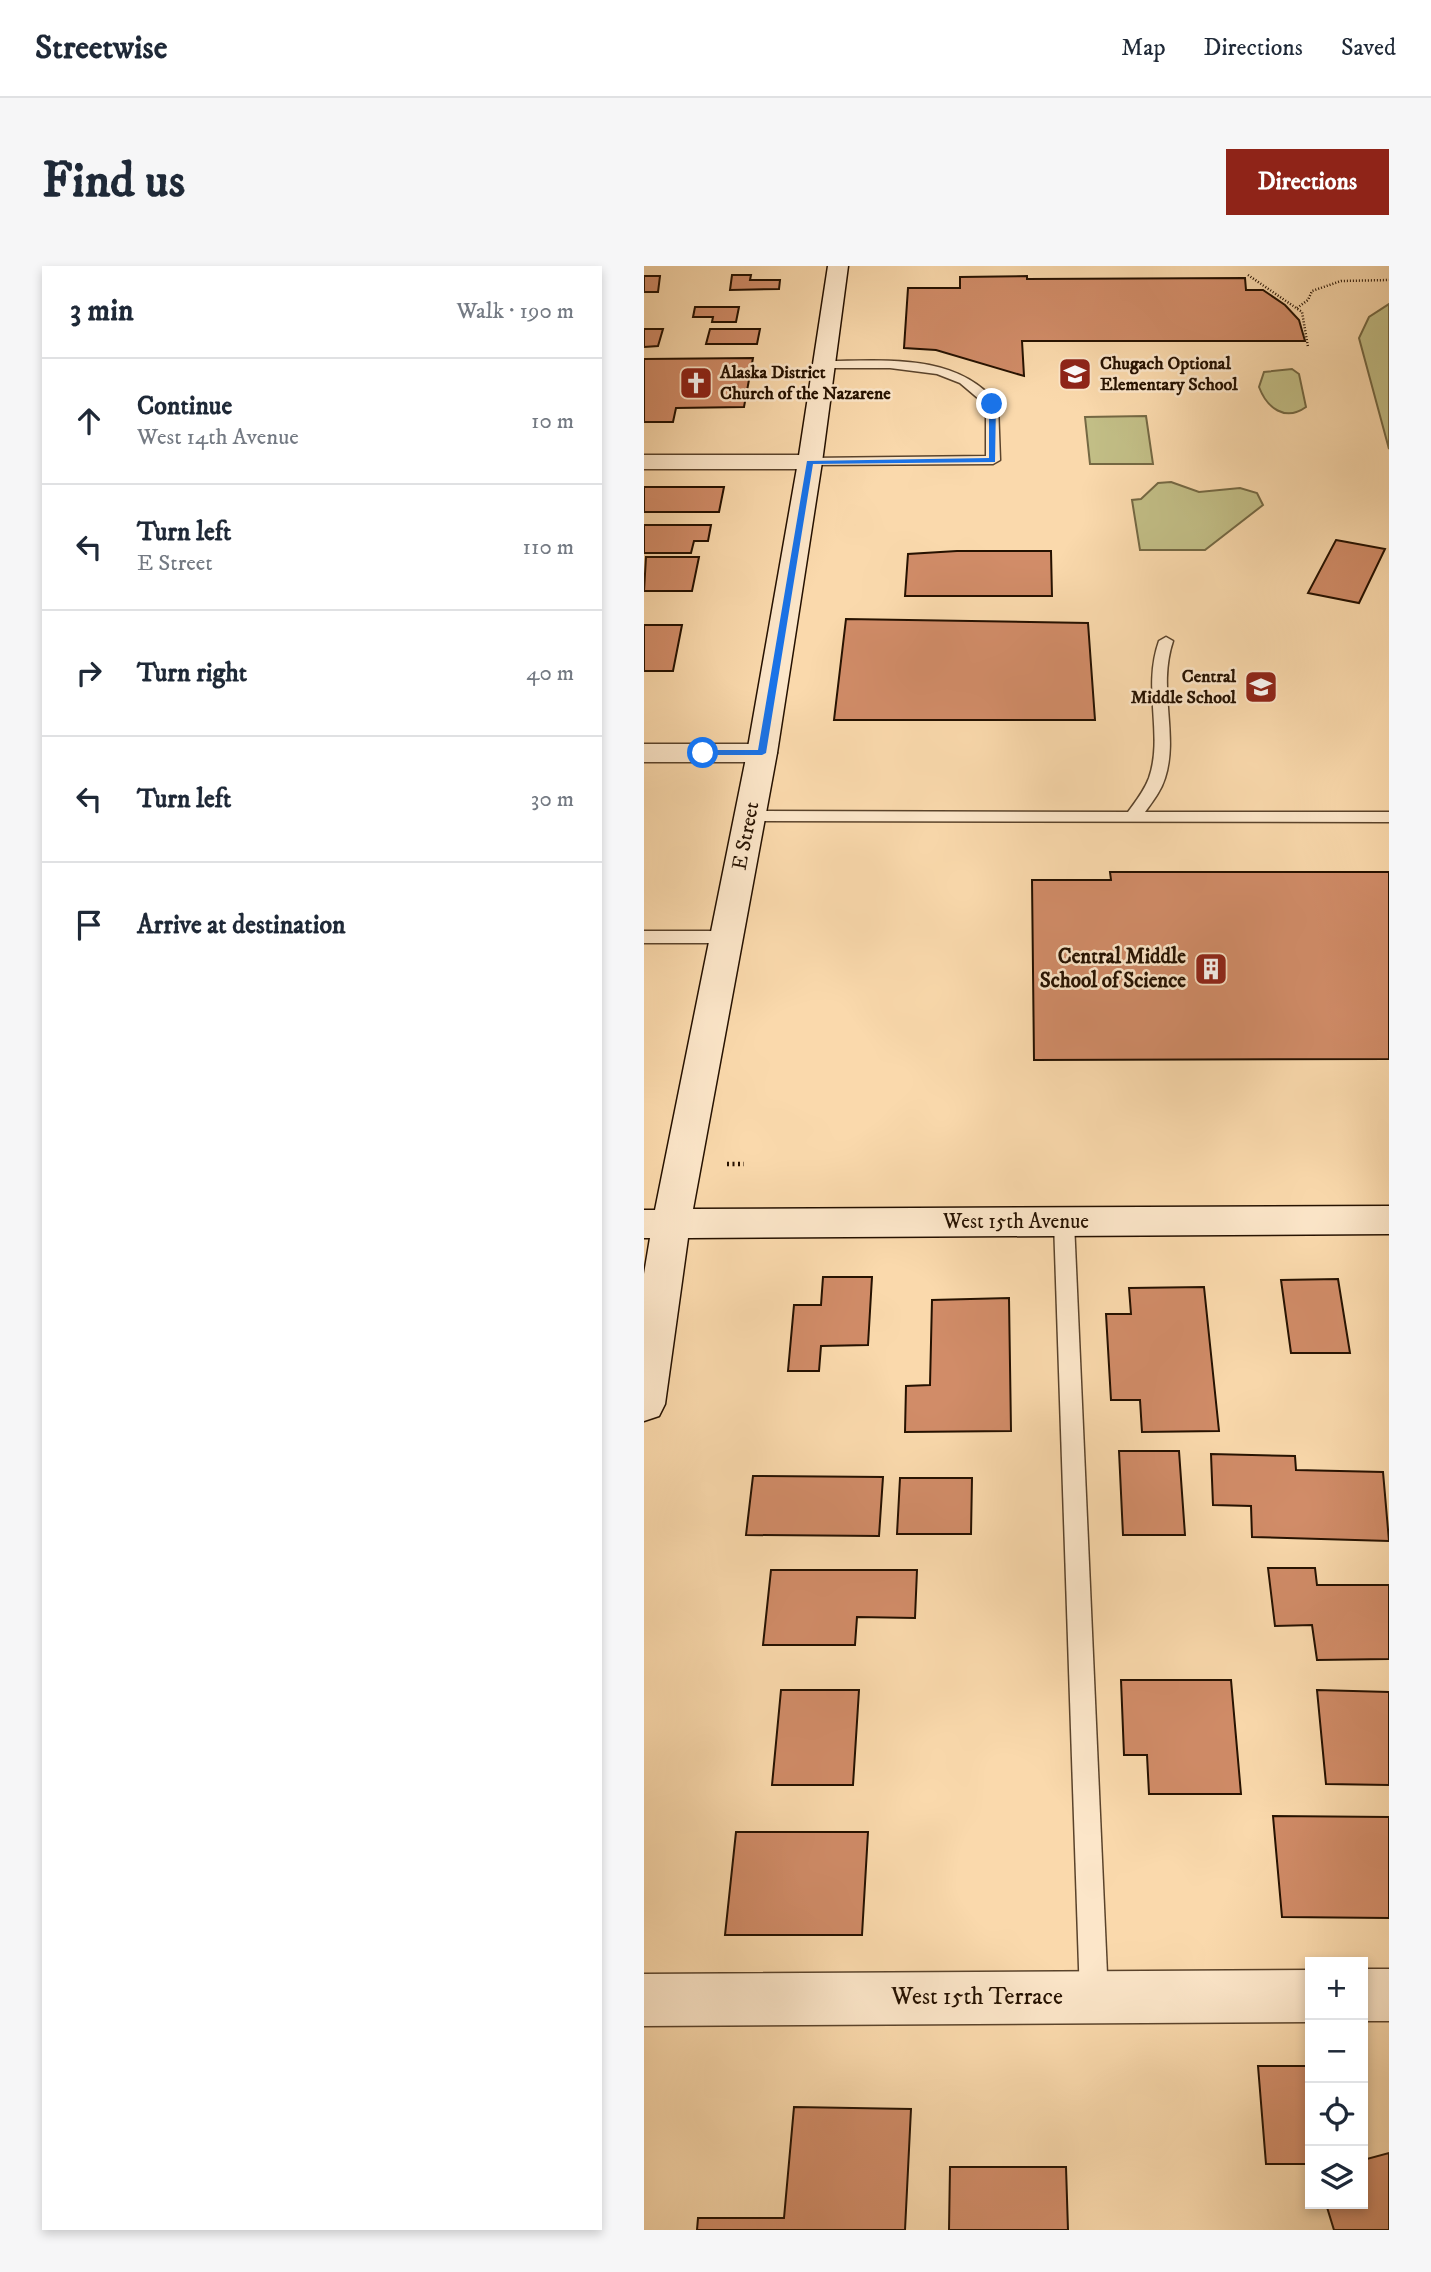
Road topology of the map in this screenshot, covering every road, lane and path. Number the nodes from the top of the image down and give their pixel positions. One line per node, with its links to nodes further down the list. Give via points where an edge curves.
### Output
1 (838, 266): 6 (street, E Street)
2 (1248, 275): 4 (path)
3 (1389, 280): 4 (path, via 1332,282 1312,292)
4 (1297, 308): 5 (path, via 1302,312)
5 (1308, 347)
6 (824, 365): 8 (street, E Street); 8 (lane, via 912,368 951,374 975,387 992,404 993,460)
7 (644, 461): 8 (street)
8 (810, 462): 11 (street, E Street)
9 (1166, 641): 13 (lane, via 1157,669 1160,769 1153,789)
10 (644, 753): 11 (street)
11 (762, 753): 12 (street, E Street)
12 (750, 816): 13 (lane); 16 (street, E Street)
13 (1133, 817): 14 (lane)
14 (1389, 817)
15 (644, 937): 16 (lane)
16 (726, 937): 19 (street, E Street)
17 (1389, 1220): 18 (street, West 15th Avenue)
18 (1064, 1222): 19 (street, West 15th Avenue); 24 (lane)
19 (657, 1224): 20 (street, E Street)
20 (644, 1404)
21 (1368, 1995): 22 (street)
22 (1389, 1995)
23 (1305, 1996): 24 (street, West 15th Terrace)
24 (1094, 1997): 25 (street, West 15th Terrace)
25 (644, 2000)

